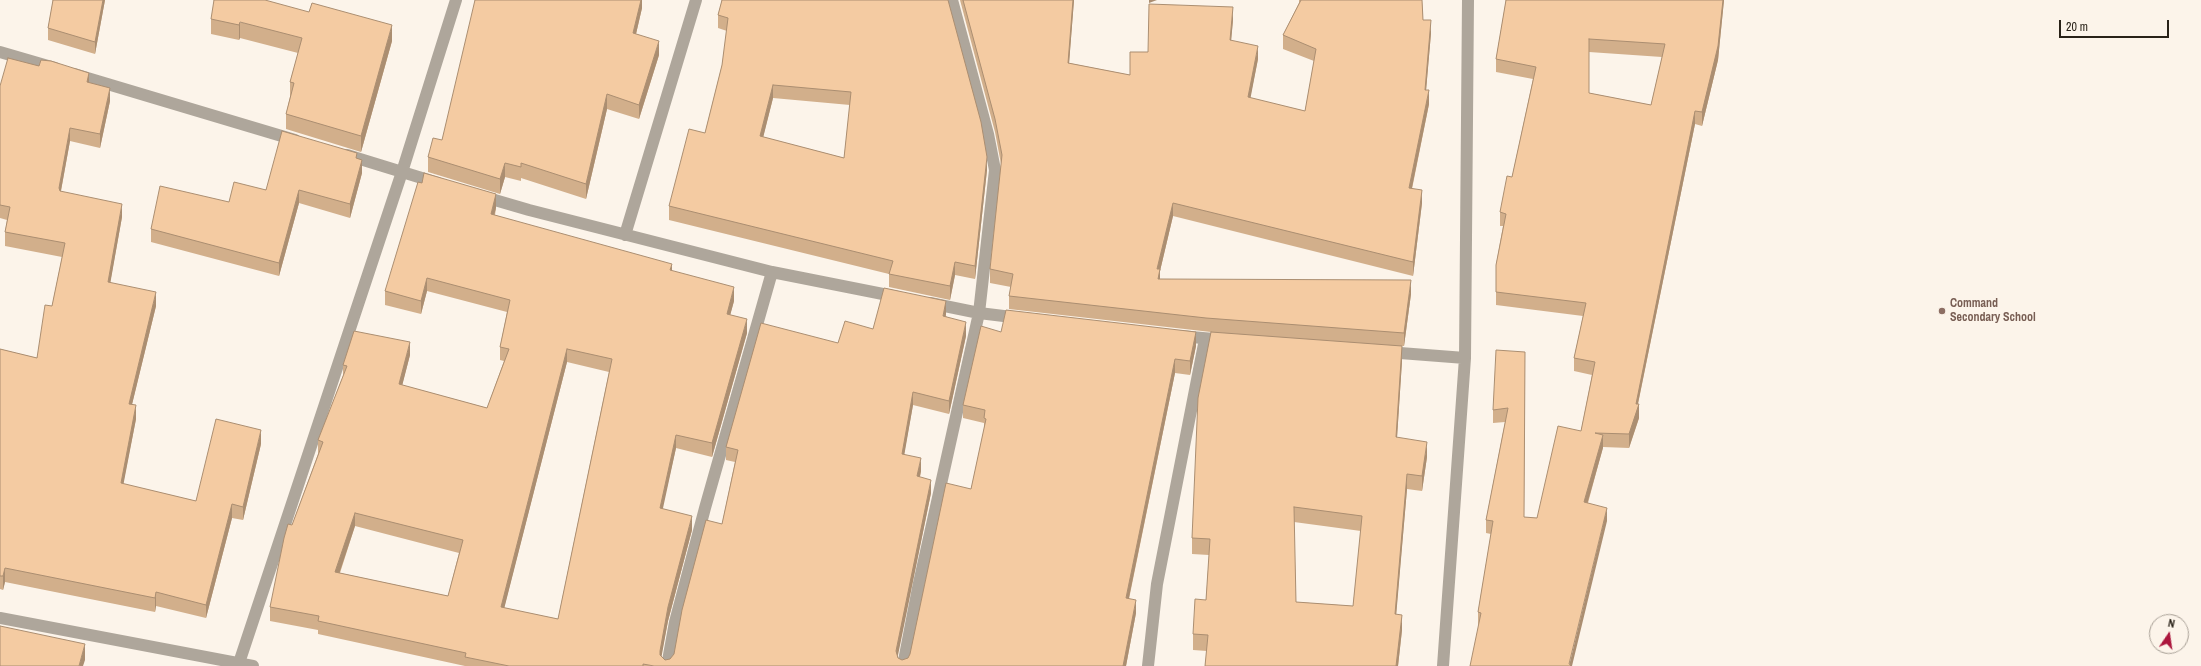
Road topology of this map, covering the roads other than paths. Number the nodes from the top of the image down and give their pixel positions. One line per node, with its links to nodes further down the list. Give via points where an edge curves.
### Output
1 (456, 0): 8 (street)
2 (696, 0): 11 (street)
3 (952, 0): 13 (street, via 988,134 995,170)
4 (1468, 0): 19 (street)
5 (0, 52): 6 (street)
6 (303, 142)
7 (334, 151): 8 (street)
8 (402, 172): 9 (street); 21 (street)
9 (447, 185)
10 (469, 192): 11 (street)
11 (625, 235): 12 (street)
12 (772, 272): 13 (street); 23 (street, via 705,508 675,622)
13 (979, 313): 14 (street); 24 (street)
14 (1034, 319)
15 (1166, 334): 16 (street)
16 (1205, 339): 17 (street); 25 (street, via 1157,584)
17 (1237, 341)
18 (1379, 351): 19 (street)
19 (1466, 358): 26 (street)
20 (0, 618): 21 (street)
21 (238, 665): 22 (street)
22 (253, 666)
23 (667, 666)
24 (903, 666)
25 (1148, 666)
26 (1443, 666)

